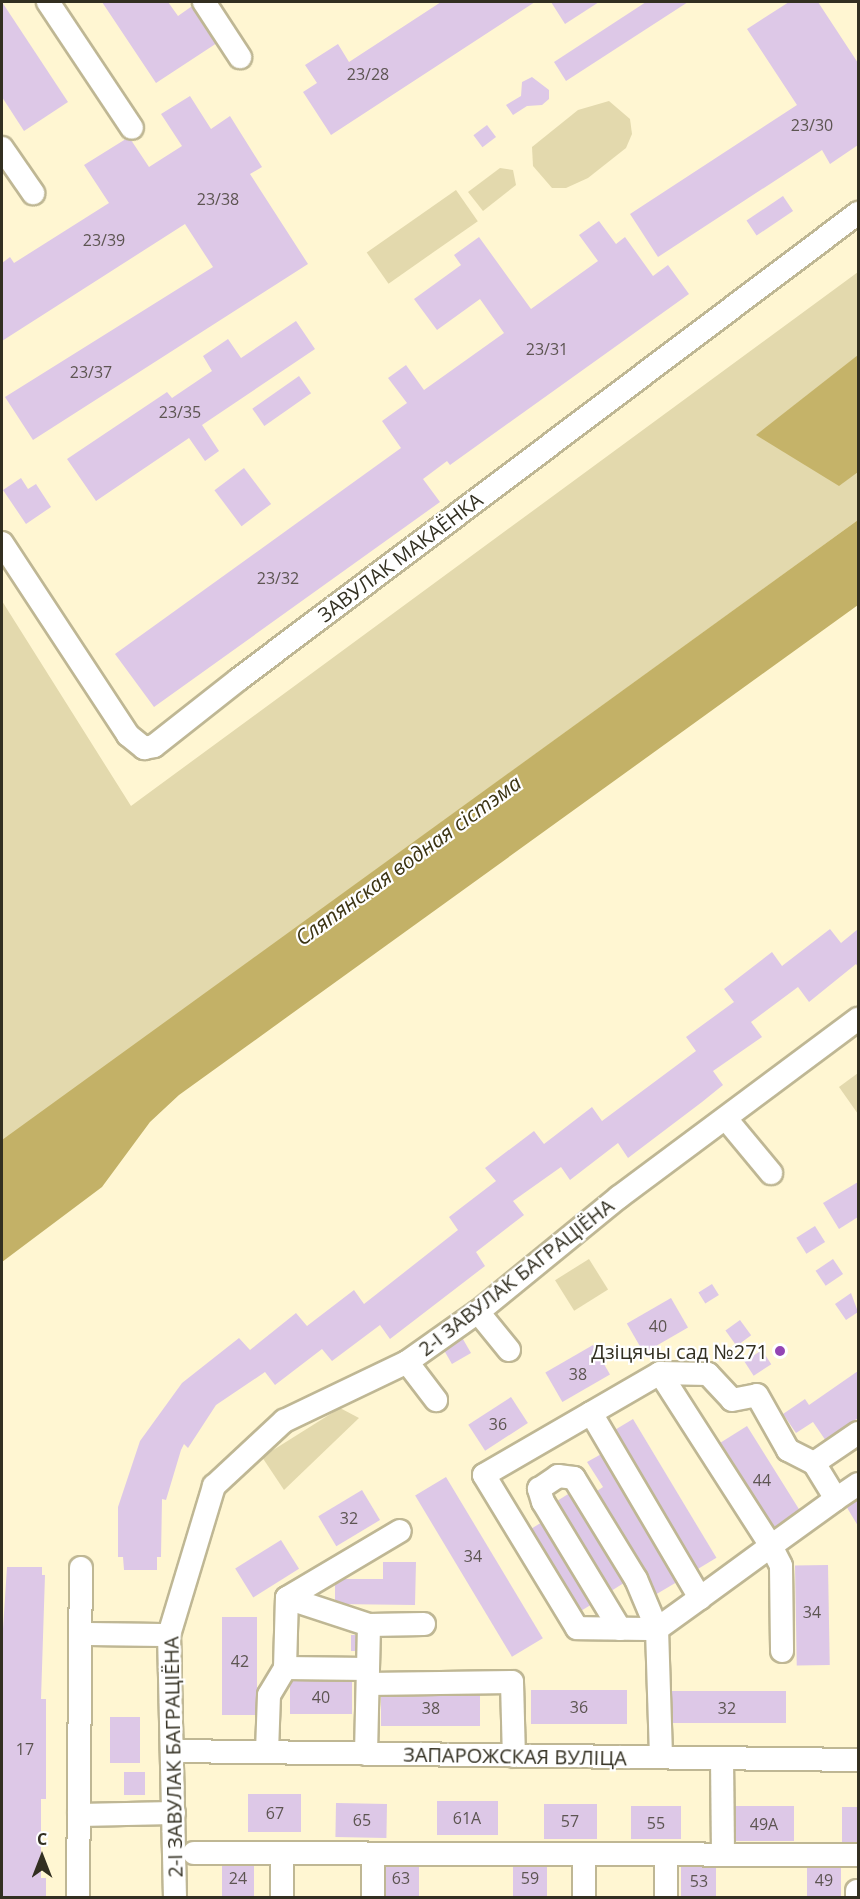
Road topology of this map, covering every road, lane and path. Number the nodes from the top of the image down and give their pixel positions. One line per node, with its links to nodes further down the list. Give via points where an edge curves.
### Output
1 (48, 2): 4 (street)
2 (204, 2): 3 (street)
3 (240, 57)
4 (132, 128)
5 (2, 148): 6 (street)
6 (33, 193)
7 (858, 213): 8 (street, ЗАВУЛАК МАКАЁНКА, via 154,746 144,748 128,735)
8 (2, 543)
9 (858, 1019): 10 (street, 2-І ЗАВУЛАК БАГРАЦІЁНА)
10 (726, 1120): 11 (street); 12 (street, 2-І ЗАВУЛАК БАГРАЦІЁНА, via 619,1197)
11 (771, 1173)
12 (478, 1312): 13 (street); 14 (street, 2-І ЗАВУЛАК БАГРАЦІЁНА)
13 (509, 1350)
14 (407, 1362): 16 (street); 32 (street, 2-І ЗАВУЛАК БАГРАЦІЁНА, via 284,1421 214,1486)
15 (660, 1373): 17 (street); 19 (street, via 708,1374 732,1400 757,1395 788,1450); 23 (street)
16 (436, 1400)
17 (591, 1413): 26 (street); 29 (street, via 484,1475 577,1628)
18 (858, 1433): 19 (street)
19 (814, 1463): 21 (street)
20 (858, 1484): 21 (street)
21 (836, 1498): 23 (street)
22 (400, 1531): 25 (street)
23 (771, 1546): 26 (street); 33 (street, via 781,1566)
24 (81, 1568): 31 (street)
25 (287, 1598): 28 (street); 34 (street)
26 (700, 1598): 30 (street)
27 (424, 1624): 28 (street)
28 (369, 1625): 35 (street)
29 (620, 1629): 30 (street); 30 (street, via 543,1502 539,1489 558,1476 574,1478 636,1579)
30 (657, 1629): 40 (street)
31 (82, 1634): 32 (street); 44 (street)
32 (169, 1635): 36 (street, 2-І ЗАВУЛАК БАГРАЦІЁНА)
33 (782, 1651)
34 (285, 1668): 35 (street); 37 (street, via 269,1695)
35 (368, 1676): 38 (street); 39 (street, via 512,1682)
36 (172, 1751): 37 (street, ЗАПАРОЖСКАЯ ВУЛІЦА); 43 (street, 2-І ЗАВУЛАК БАГРАЦІЁНА)
37 (267, 1752): 38 (street, ЗАПАРОЖСКАЯ ВУЛІЦА)
38 (366, 1754): 39 (street, ЗАПАРОЖСКАЯ ВУЛІЦА)
39 (514, 1756): 40 (street, ЗАПАРОЖСКАЯ ВУЛІЦА)
40 (661, 1757): 41 (street, ЗАПАРОЖСКАЯ ВУЛІЦА)
41 (722, 1758): 42 (street, ЗАПАРОЖСКАЯ ВУЛІЦА); 50 (street)
42 (858, 1761)
43 (174, 1813): 44 (street); 53 (street, 2-І ЗАВУЛАК БАГРАЦІЁНА)
44 (79, 1815): 52 (street)
45 (194, 1853): 46 (street)
46 (282, 1854): 47 (street); 54 (street)
47 (373, 1854): 48 (street); 55 (street)
48 (584, 1854): 49 (street); 56 (street)
49 (666, 1854): 50 (street); 57 (street)
50 (723, 1854): 51 (street)
51 (858, 1855)
52 (78, 1898)
53 (175, 1898)
54 (282, 1898)
55 (373, 1898)
56 (584, 1898)
57 (666, 1898)

